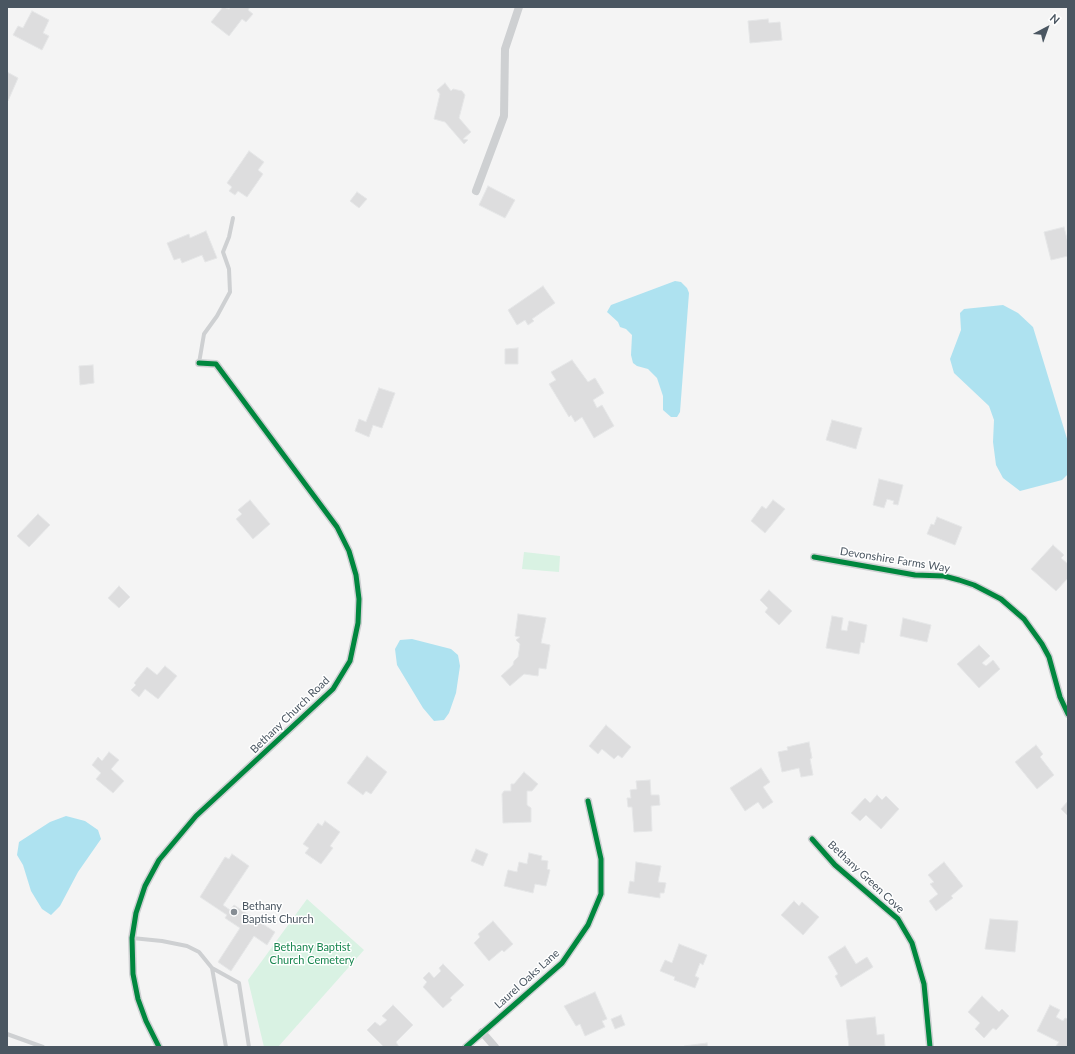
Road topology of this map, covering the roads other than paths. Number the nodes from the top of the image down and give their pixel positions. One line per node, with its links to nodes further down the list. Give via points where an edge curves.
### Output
1 (519, 7): 2 (street, via 505,49 504,116)
2 (476, 190)
3 (233, 218): 4 (lane, via 223,252 229,269 230,292 204,334)
4 (199, 363): 9 (street, Bethany Church Road, via 216,364 337,526 349,551 356,575 358,623 350,661 334,690 196,816 159,860 145,886 136,913)
5 (814, 556): 6 (street, Devonshire Farms Way, via 914,575 944,576 981,588 1001,599 1024,619 1042,644 1049,657 1060,697)
6 (1068, 714)
7 (588, 801): 11 (street, Laurel Oaks Lane, via 601,859 601,880 600,894 588,925 562,963)
8 (812, 839): 19 (street, Bethany Green Cove, via 835,865 898,919 912,943 924,984)
9 (132, 938): 10 (lane, via 187,946 199,952); 14 (street, Bethany Church Road, via 133,974 138,1000)
10 (212, 968): 15 (lane); 16 (lane, via 239,983)
11 (482, 1032): 17 (street, Laurel Oaks Lane); 18 (street)
12 (7, 1034): 13 (lane)
13 (43, 1047)
14 (159, 1047)
15 (226, 1047)
16 (249, 1047)
17 (466, 1047)
18 (495, 1047)
19 (930, 1047)

